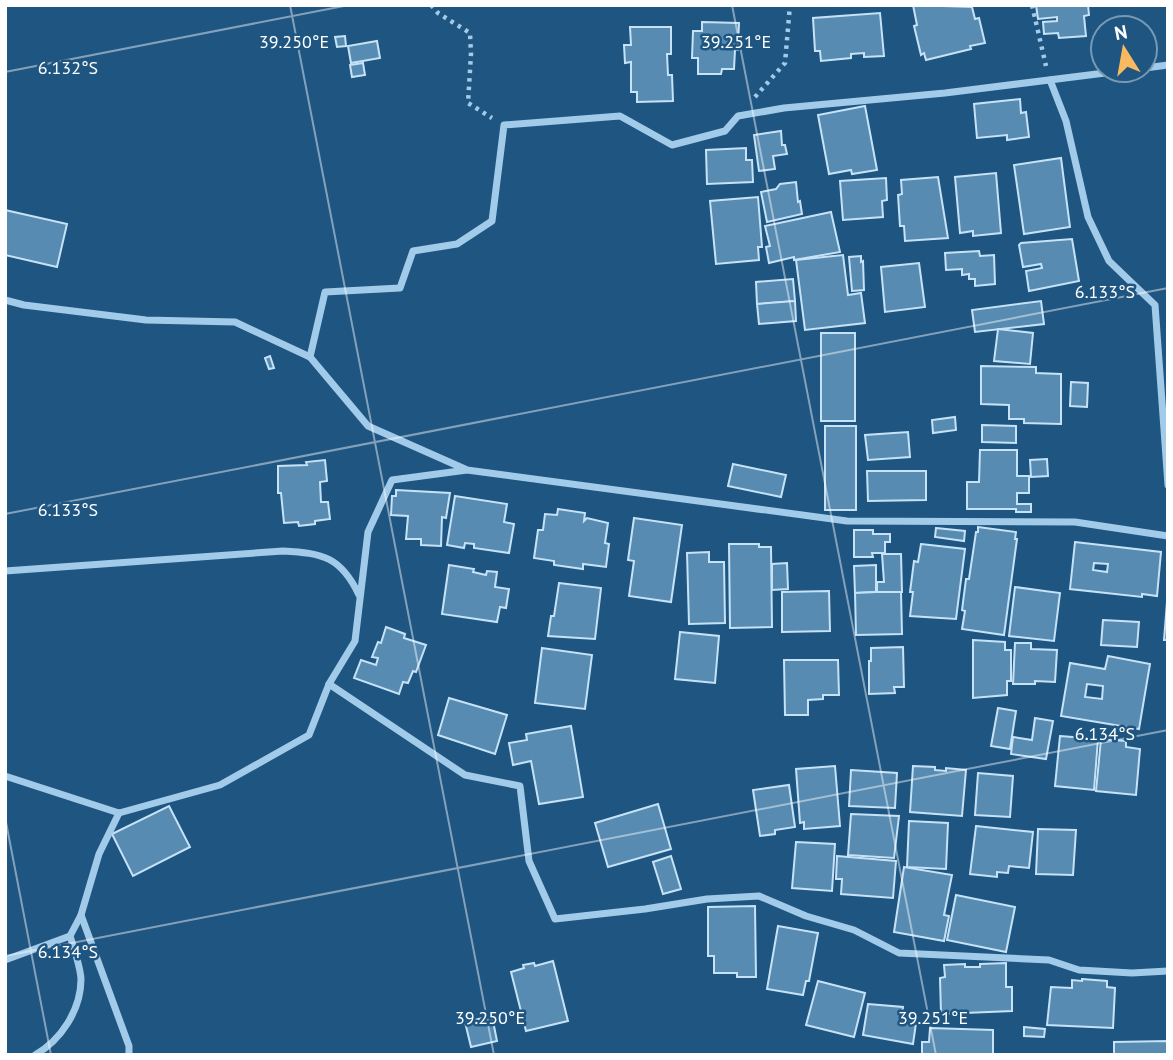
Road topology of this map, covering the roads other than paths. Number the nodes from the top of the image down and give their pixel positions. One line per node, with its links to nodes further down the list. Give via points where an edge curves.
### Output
1 (1089, 75): 2 (street)
2 (1050, 80): 4 (street, via 738,116 725,131 672,145 620,116 504,125 492,221 457,244 413,251 400,288 325,292); 6 (street, via 1066,121 1088,217 1109,261 1155,304)
3 (5, 300): 4 (street, via 146,320 235,322)
4 (310, 357): 5 (street, via 369,426)
5 (467, 470): 7 (street, via 847,521 1075,522); 9 (street, via 392,480 368,532)
6 (1168, 485)
7 (1168, 536)
8 (5, 571): 9 (street, via 284,551 316,553 351,576)
9 (360, 597): 10 (street, via 355,641)
10 (329, 684): 12 (street, via 309,735 220,785); 16 (street, via 465,775 520,786 529,861 555,919 759,896 854,930 899,953 1049,960 1079,970)
11 (5, 776): 12 (street)
12 (119, 813): 13 (street, via 99,854)
13 (81, 915): 14 (street); 18 (street)
14 (71, 936): 15 (street); 17 (street, via 80,979 73,1017)
15 (5, 960)
16 (1168, 971)
17 (35, 1055)
18 (129, 1055)

